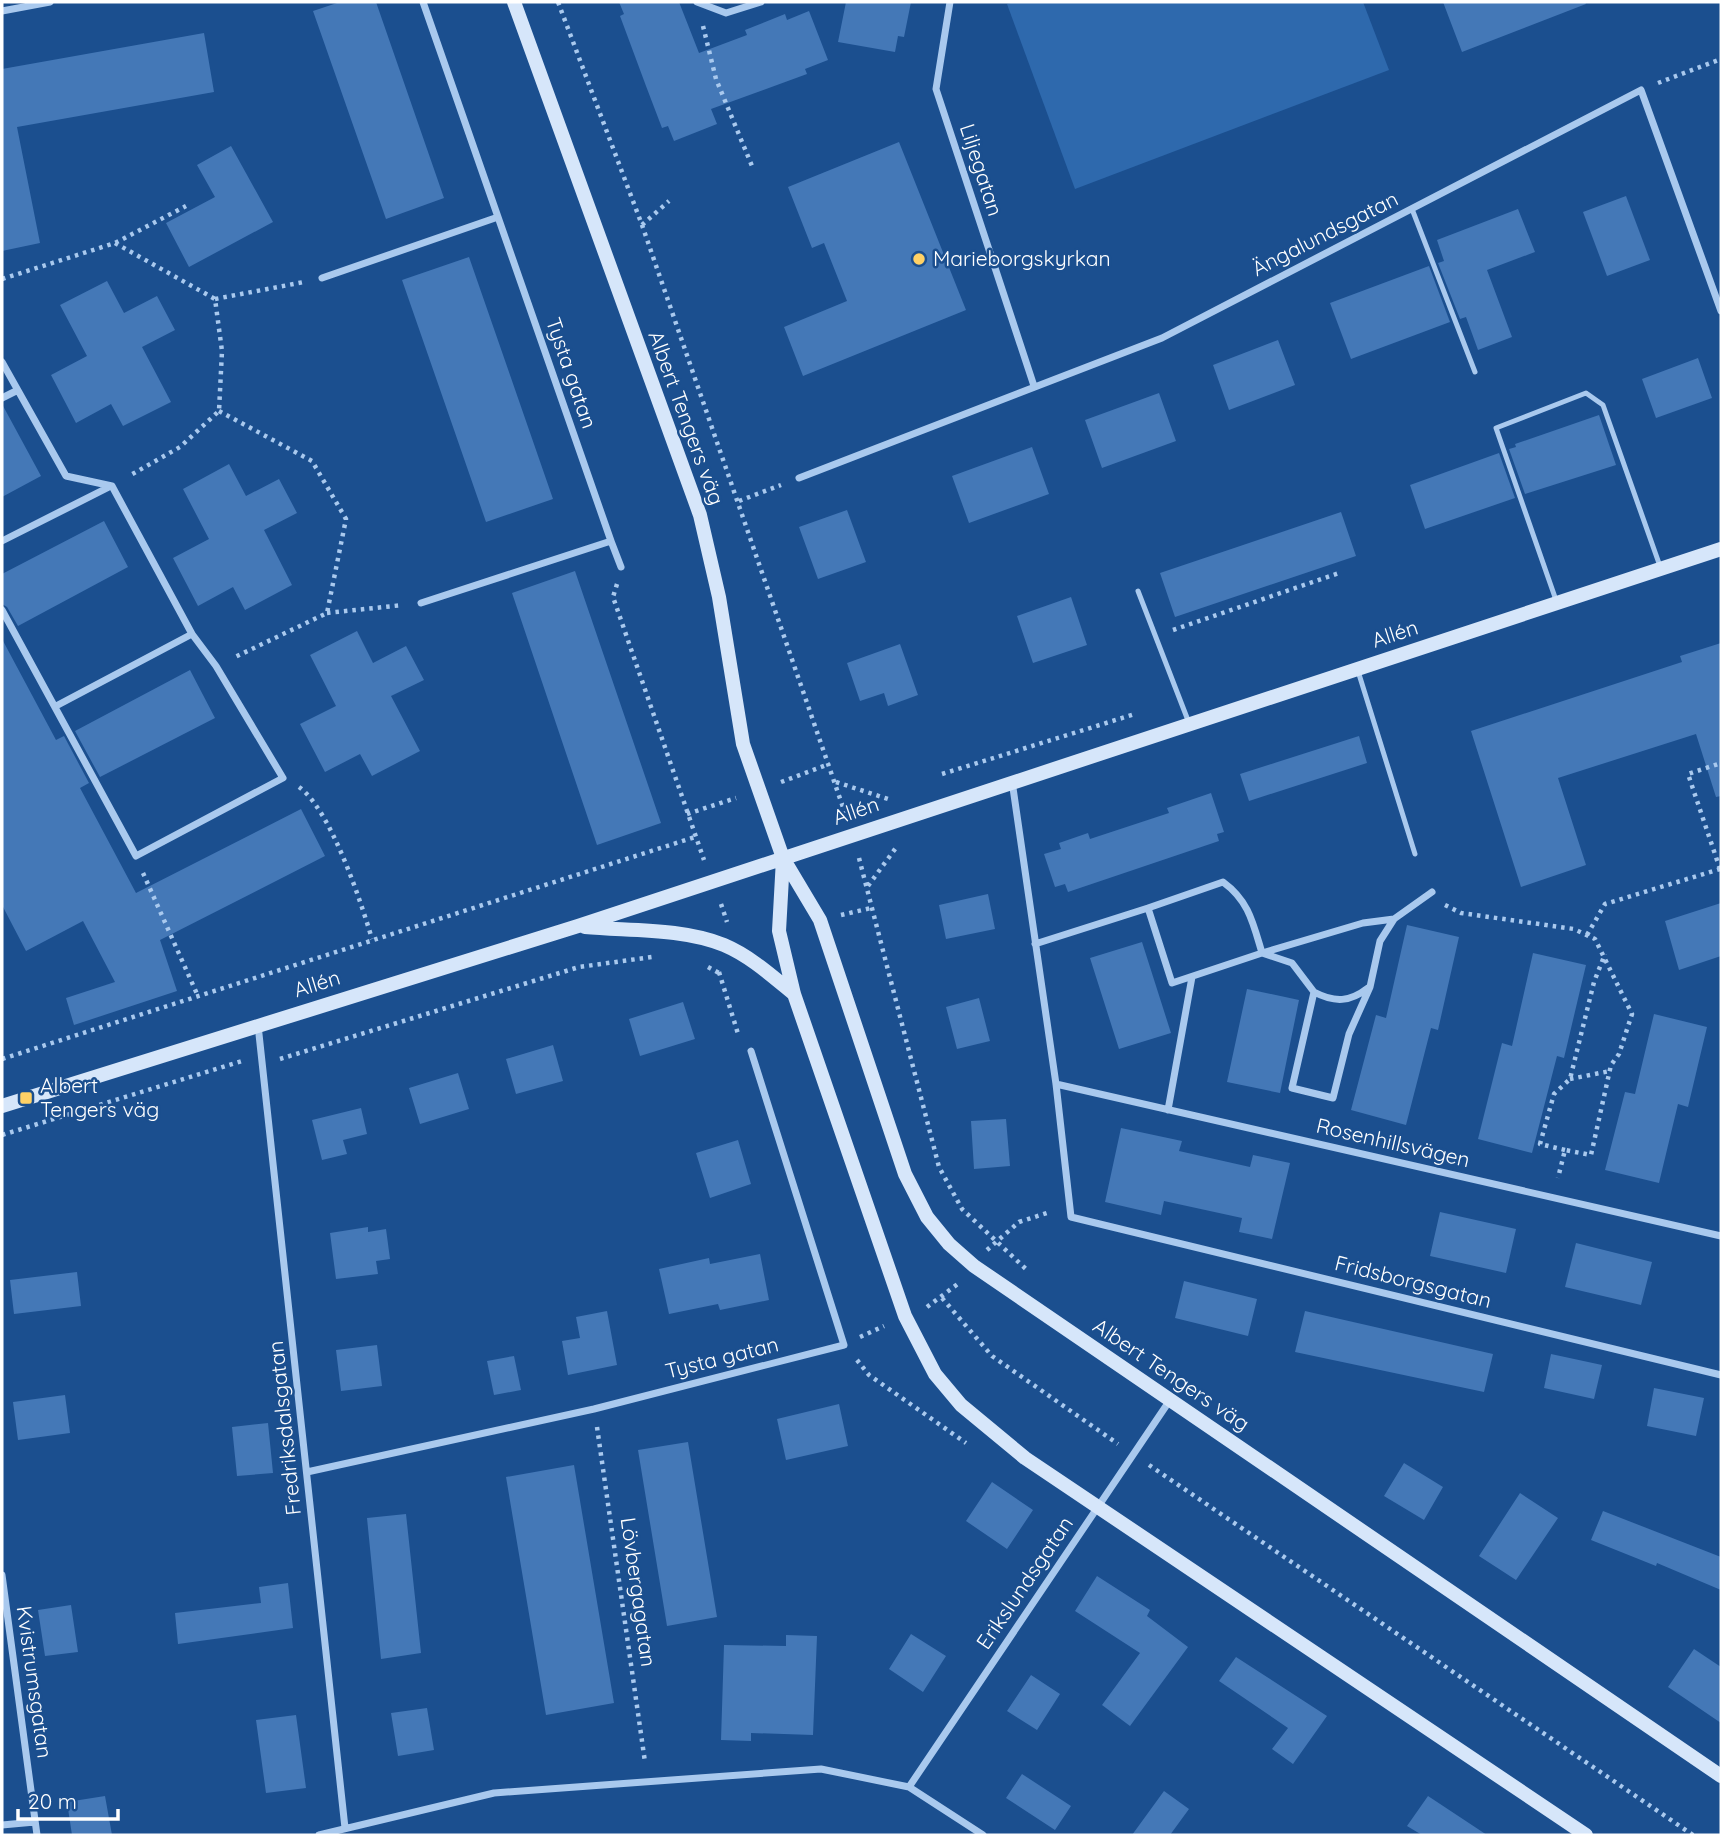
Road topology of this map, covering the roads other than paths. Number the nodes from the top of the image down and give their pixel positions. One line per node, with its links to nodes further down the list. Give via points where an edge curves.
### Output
1 (50, 2): 7 (street)
2 (423, 2): 9 (street, Tysta gatan)
3 (514, 2): 34 (main road, Albert Tengers väg, via 700,515 719,597 743,744)
4 (697, 2): 5 (street, via 726,13)
5 (761, 2)
6 (950, 2): 14 (street, Liljegatan, via 936,89)
7 (2, 11)
8 (1412, 209): 11 (street, Ängalundsgatan, via 1641,90); 13 (lane); 14 (street, Ängalundsgatan, via 1162,338)
9 (498, 217): 10 (street); 20 (street, Tysta gatan)
10 (322, 278)
11 (1721, 312)
12 (2, 362): 15 (street)
13 (1475, 372)
14 (1034, 386): 17 (street, Ängalundsgatan)
15 (16, 391): 16 (street); 18 (street, via 66,476)
16 (2, 398)
17 (799, 478)
18 (112, 486): 19 (street); 28 (street)
19 (2, 541)
20 (611, 541): 22 (street, Tysta gatan); 25 (street)
21 (1721, 549): 23 (main road, Allén)
22 (621, 567)
23 (1661, 569): 26 (main road, Allén); 26 (lane, via 1603,405 1586,393 1496,428)
24 (1138, 591): 31 (lane)
25 (421, 603)
26 (1557, 603): 29 (main road, Allén)
27 (2, 610): 30 (street)
28 (192, 634): 30 (street); 30 (street, via 283,778 136,856)
29 (1357, 668): 31 (main road, Allén); 33 (lane)
30 (56, 706)
31 (1189, 723): 32 (main road, Allén)
32 (1012, 781): 34 (main road, Allén); 39 (street)
33 (1415, 855)
34 (783, 858): 38 (main road, Allén); 44 (main road, Albert Tengers väg, via 779,931); 52 (main road, Albert Tengers väg, via 820,920 905,1174 927,1217 974,1266)
35 (1432, 892): 37 (street)
36 (1148, 908): 39 (street); 40 (street, via 1223,882 1240,894); 41 (street, via 1172,983)
37 (1394, 919): 40 (street, via 1363,923); 42 (street, via 1380,941)
38 (578, 926): 44 (main road, via 698,937 724,945); 45 (main road, Allén)
39 (1035, 944): 47 (street)
40 (1262, 953): 41 (street); 43 (street, via 1292,963)
41 (1192, 977): 49 (street)
42 (1370, 987): 43 (street, via 1354,999 1338,1000); 43 (street, via 1349,1034 1333,1098 1292,1088)
43 (1314, 992)
44 (794, 993): 54 (main road, Albert Tengers väg, via 905,1316 930,1366 992,1434)
45 (258, 1024): 48 (main road, Allén); 53 (street, Fredriksdalsgatan)
46 (751, 1051): 53 (street, Tysta gatan, via 844,1345 594,1409)
47 (1056, 1084): 49 (street, Rosenhillsvägen); 51 (street, Fridsborgsgatan, via 1071,1217)
48 (2, 1106)
49 (1168, 1110): 50 (street, Rosenhillsvägen)
50 (1721, 1236)
51 (1721, 1375)
52 (1170, 1400): 54 (street, Erikslundsgatan); 56 (main road, Albert Tengers väg)
53 (307, 1472): 60 (street, Fredriksdalsgatan)
54 (1097, 1508): 57 (street, Erikslundsgatan); 64 (main road, Albert Tengers väg)
55 (2, 1575): 58 (street, Kvistrumsgatan)
56 (1721, 1776)
57 (909, 1787): 60 (street, via 821,1769 648,1779 494,1793); 63 (street)
58 (35, 1822): 59 (street); 61 (street, Kvistrumsgatan)
59 (2, 1825)
60 (345, 1828): 62 (street)
61 (37, 1835)
62 (319, 1835)
63 (983, 1835)
64 (1586, 1835)

